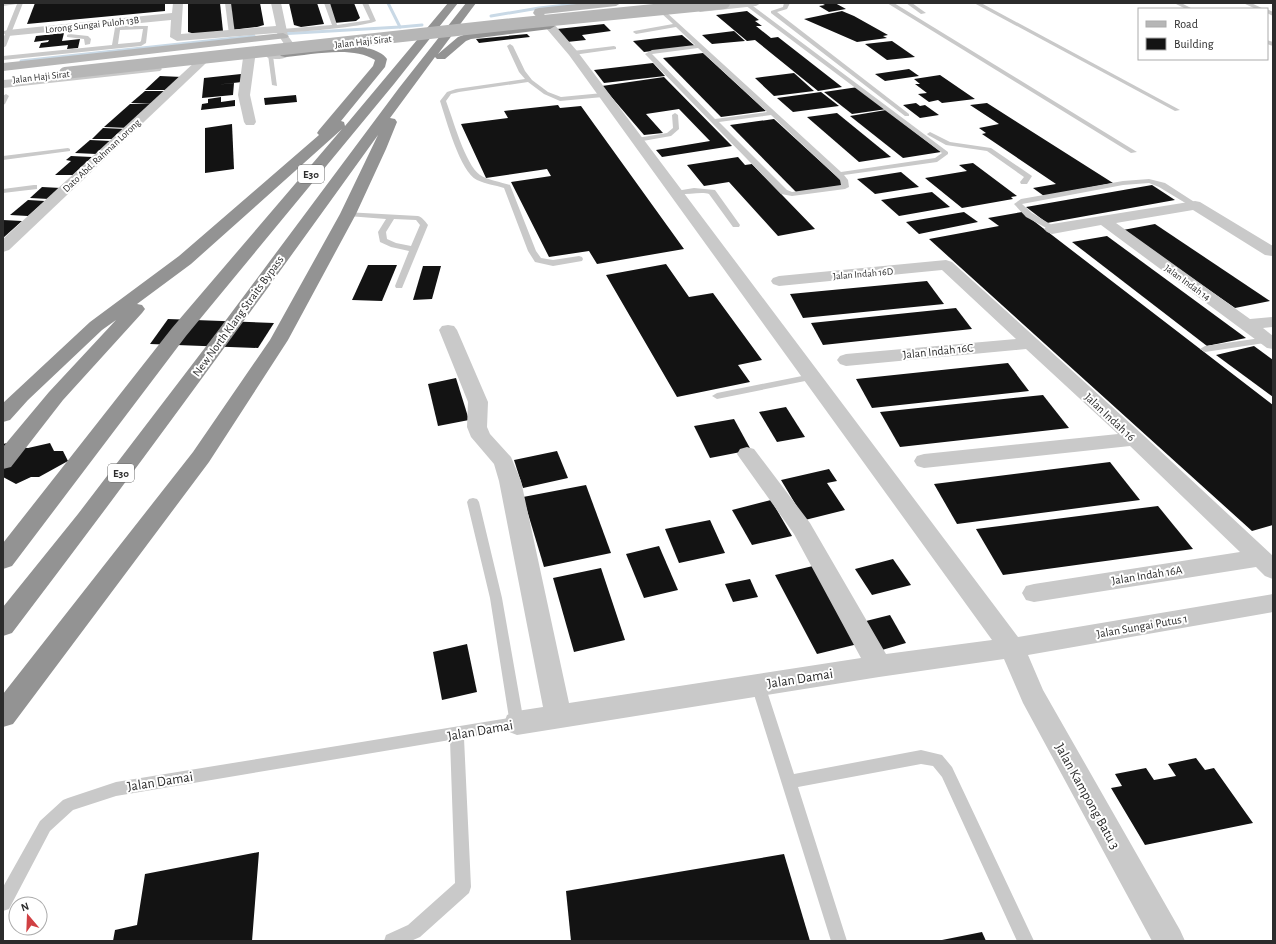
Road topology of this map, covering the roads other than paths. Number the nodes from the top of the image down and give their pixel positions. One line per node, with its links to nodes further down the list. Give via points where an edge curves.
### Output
1 (16, 3): 18 (lane)
2 (20, 3): 30 (lane)
3 (178, 3): 24 (street)
4 (228, 3): 32 (lane)
5 (276, 3): 31 (street)
6 (327, 3): 28 (lane)
7 (365, 3): 28 (lane, via 373,21)
8 (453, 3): 56 (highway, New North Klang Straits Bypass / E30)
9 (471, 3): 56 (highway, New North Klang Straits Bypass / E30)
10 (616, 3): 27 (main road, via 539,12)
11 (724, 3): 49 (main road, Jalan Haji Sirat, bridge)
12 (787, 3): 70 (lane, via 785,8 773,12 932,136 948,144 989,149 1028,176)
13 (890, 3): 67 (lane)
14 (909, 3): 23 (lane)
15 (978, 3): 59 (lane)
16 (1177, 3): 21 (lane)
17 (1246, 3): 22 (lane)
18 (3, 4)
19 (752, 4): 20 (street); 69 (lane, via 946,153 937,160)
20 (664, 8): 26 (lane); 27 (street); 49 (main road, Jalan Haji Sirat)
21 (1188, 8)
22 (1258, 8)
23 (923, 13)
24 (177, 16): 25 (street, Lorong Sungai Puloh 13B); 32 (street, via 177,38)
25 (119, 25): 30 (street, Lorong Sungai Puloh 13B); 35 (lane); 35 (lane, via 146,27 144,42)
26 (677, 25): 29 (lane); 37 (lane)
27 (550, 26): 41 (street, Jalan Kampong Batu 3); 56 (highway, via 469,36 462,39 428,70)
28 (335, 27): 31 (lane)
29 (636, 32)
30 (8, 33): 34 (lane)
31 (282, 33): 32 (street); 42 (street, via 291,47); 46 (main road)
32 (232, 34)
33 (69, 36): 38 (lane, via 86,37)
34 (3, 46)
35 (115, 46): 38 (lane)
36 (510, 46): 52 (lane, via 522,72)
37 (699, 46): 60 (lane); 62 (lane, via 648,54)
38 (86, 47): 46 (lane)
39 (614, 48): 41 (lane)
40 (3, 53): 46 (lane)
41 (573, 53): 57 (street, Jalan Kampong Batu 3)
42 (285, 54): 43 (street); 66 (highway, via 344,49 362,50 376,54 381,59 379,67)
43 (270, 56): 45 (street); 55 (lane)
44 (3, 58): 46 (lane)
45 (249, 58): 47 (street); 63 (street, via 244,95)
46 (20, 59): 48 (main road)
47 (200, 63): 54 (street); 80 (street, Dato Abd. Rahman Lorong)
48 (3, 67)
49 (62, 70): 50 (main road, Jalan Haji Sirat); 51 (main road, Jalan Haji Sirat)
50 (3, 72)
51 (3, 80)
52 (529, 80): 57 (lane, via 546,93 560,99); 83 (lane, via 458,90 449,93 443,101 460,150 473,173 479,178 507,187 532,251 538,260 553,263)
53 (123, 83): 58 (street, via 25,94)
54 (3, 84)
55 (275, 85)
56 (400, 86): 66 (highway); 75 (highway, via 380,149); 103 (highway, New North Klang Straits Bypass / E30, via 178,332); 107 (highway, New North Klang Straits Bypass / E30, via 219,342)
57 (603, 95): 64 (street, Jalan Kampong Batu 3)
58 (4, 99)
59 (1177, 110)
60 (772, 113): 62 (lane); 69 (lane)
61 (675, 115): 64 (lane, via 676,129 669,135)
62 (714, 121): 69 (lane, via 784,192 792,194 845,187 844,180)
63 (250, 122)
64 (637, 140): 73 (street, Jalan Kampong Batu 3)
65 (68, 150): 68 (lane)
66 (309, 151): 85 (highway)
67 (1133, 152)
68 (3, 158)
69 (839, 174)
70 (1024, 182)
71 (34, 187): 72 (lane)
72 (3, 191)
73 (676, 192): 78 (lane, via 697,189 712,192); 95 (street, Jalan Kampong Batu 3)
74 (1195, 205): 77 (street); 79 (lane, via 1162,185 1149,181 1123,183 1018,204 1029,215); 82 (street)
75 (348, 214): 76 (lane); 111 (highway, via 278,340 202,458)
76 (391, 217): 81 (lane, via 382,232 383,240 394,246); 81 (lane, via 418,218 422,222 424,225)
77 (1103, 220): 79 (street); 89 (street, Jalan Indah 14)
78 (736, 225)
79 (1052, 229)
80 (3, 247)
81 (414, 249): 87 (lane)
82 (1270, 252)
83 (579, 259)
84 (946, 265): 86 (street, Jalan Indah 16D); 92 (street, Jalan Indah 16)
85 (166, 275): 97 (highway, via 96,326); 100 (highway, via 56,396)
86 (779, 281)
87 (399, 286)
88 (1273, 322): 89 (street)
89 (1247, 325): 91 (street, Jalan Indah 14)
90 (448, 330): 112 (street, via 478,402 478,427 481,437 504,462 510,481)
91 (1271, 342): 93 (lane)
92 (1030, 343): 94 (street, Jalan Indah 16C); 98 (street, Jalan Indah 16)
93 (1204, 349)
94 (846, 360)
95 (812, 377): 96 (lane); 108 (street, Jalan Kampong Batu 3)
96 (717, 396)
97 (3, 415)
98 (1134, 439): 101 (street); 104 (street, Jalan Indah 16)
99 (747, 454): 109 (street, via 802,529)
100 (3, 462)
101 (924, 462)
102 (473, 502): 113 (lane, via 496,598)
103 (3, 560)
104 (1267, 564): 105 (street, Jalan Indah 16A)
105 (1034, 593)
106 (1273, 603): 108 (street, Jalan Sungai Putus 1)
107 (3, 626)
108 (1012, 648): 109 (street, Jalan Damai); 120 (street, Jalan Kampong Batu 3, via 1032,695)
109 (879, 666): 110 (street, Jalan Damai)
110 (758, 685): 112 (street, Jalan Damai); 115 (lane)
111 (3, 715)
112 (558, 716): 113 (street, Jalan Damai)
113 (517, 723): 114 (lane, Jalan Damai)
114 (457, 734): 116 (lane, Jalan Damai, via 116,789 68,805 45,826); 117 (lane, via 464,887 414,931)
115 (789, 782): 118 (lane); 119 (lane, via 921,757 937,760 946,772)
116 (3, 903)
117 (392, 941)
118 (839, 941)
119 (1026, 941)
120 (1169, 941)

